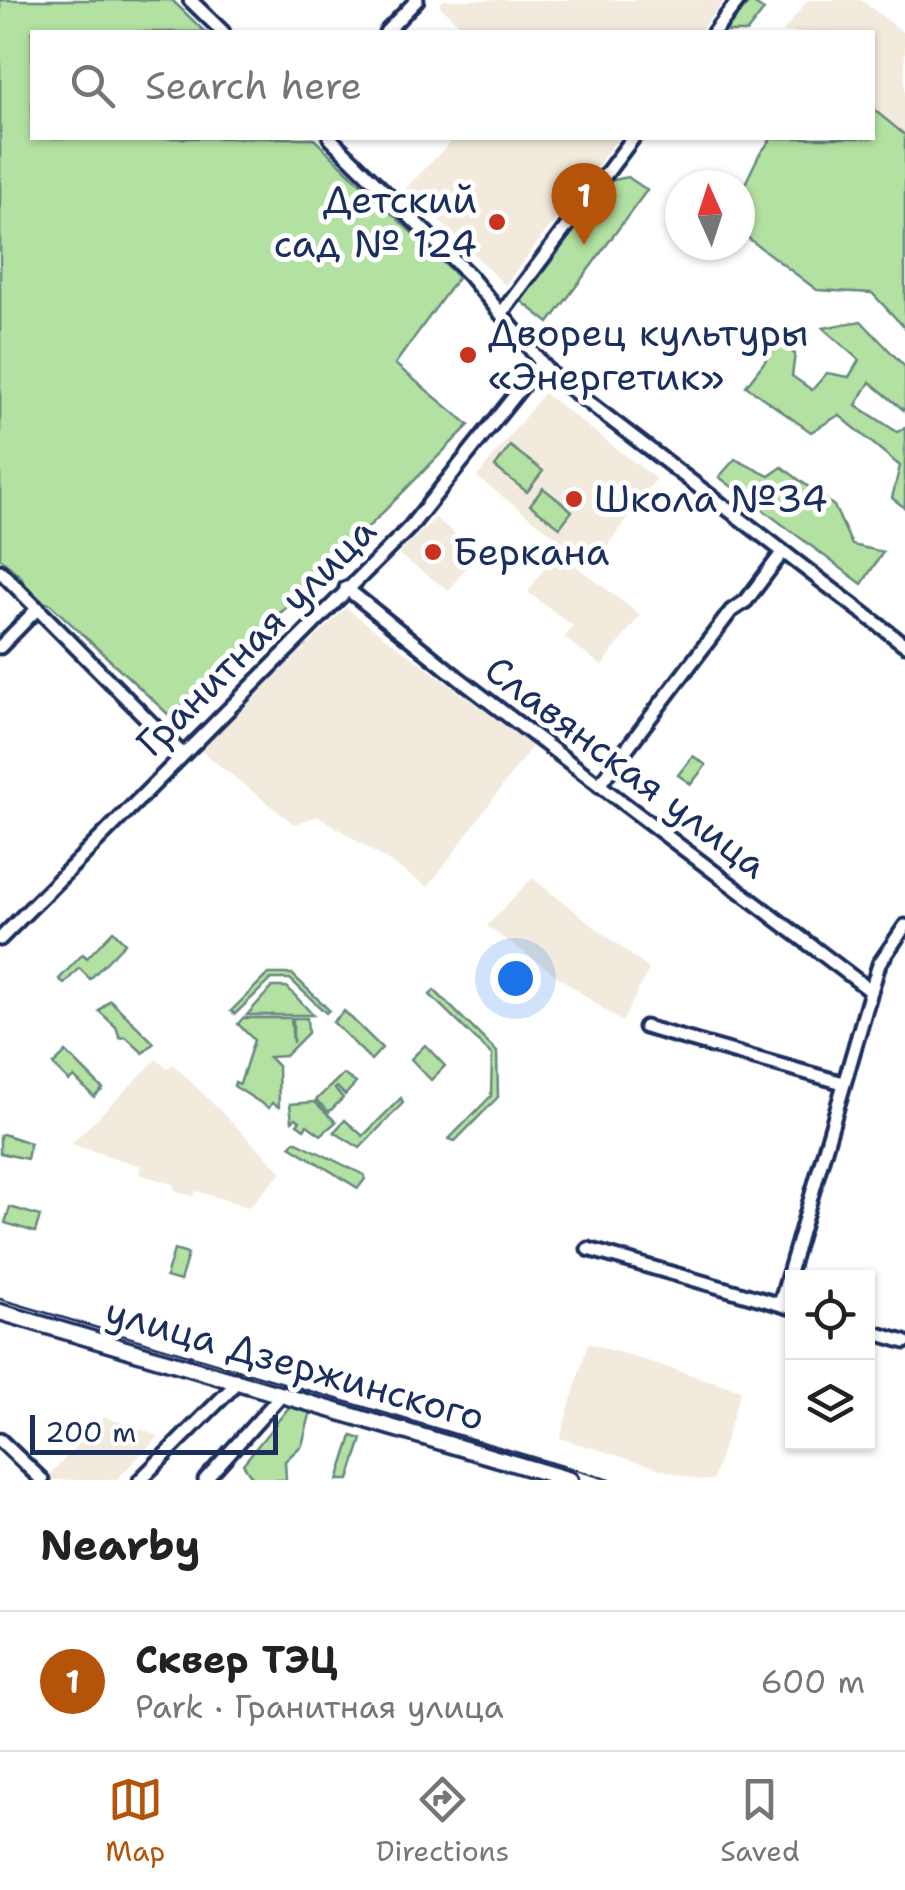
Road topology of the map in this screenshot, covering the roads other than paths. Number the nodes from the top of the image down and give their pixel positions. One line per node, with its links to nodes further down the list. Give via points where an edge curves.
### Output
1 (190, 0): 4 (street)
2 (417, 0): 5 (street)
3 (739, 0): 6 (street)
4 (221, 30)
5 (388, 30)
6 (716, 30)
7 (332, 140): 9 (street)
8 (632, 140): 9 (street)
9 (502, 314): 10 (street)
10 (540, 364): 11 (street); 13 (street, Гранитная улица, via 410,526)
11 (782, 552): 15 (street); 18 (street)
12 (0, 571): 14 (street)
13 (346, 588): 17 (street, Гранитная улица); 18 (street, Славянская улица)
14 (38, 608): 16 (street); 17 (street)
15 (905, 645)
16 (0, 647)
17 (181, 754): 20 (street, Гранитная улица)
18 (599, 785): 21 (street, Славянская улица)
19 (905, 926): 21 (street, via 879,964)
20 (0, 939)
21 (871, 991): 23 (street)
22 (644, 1028): 23 (street)
23 (843, 1083): 25 (street)
24 (588, 1248): 26 (street)
25 (795, 1270)
26 (785, 1306)
27 (0, 1312): 30 (main road, улица Дзержинского)
28 (875, 1333): 29 (street)
29 (905, 1342)
30 (235, 1379): 31 (main road, улица Дзержинского); 34 (street)
31 (283, 1393): 35 (street); 36 (main road, улица Дзержинского)
32 (0, 1440): 33 (street)
33 (42, 1480)
34 (140, 1480)
35 (205, 1480)
36 (570, 1480)

